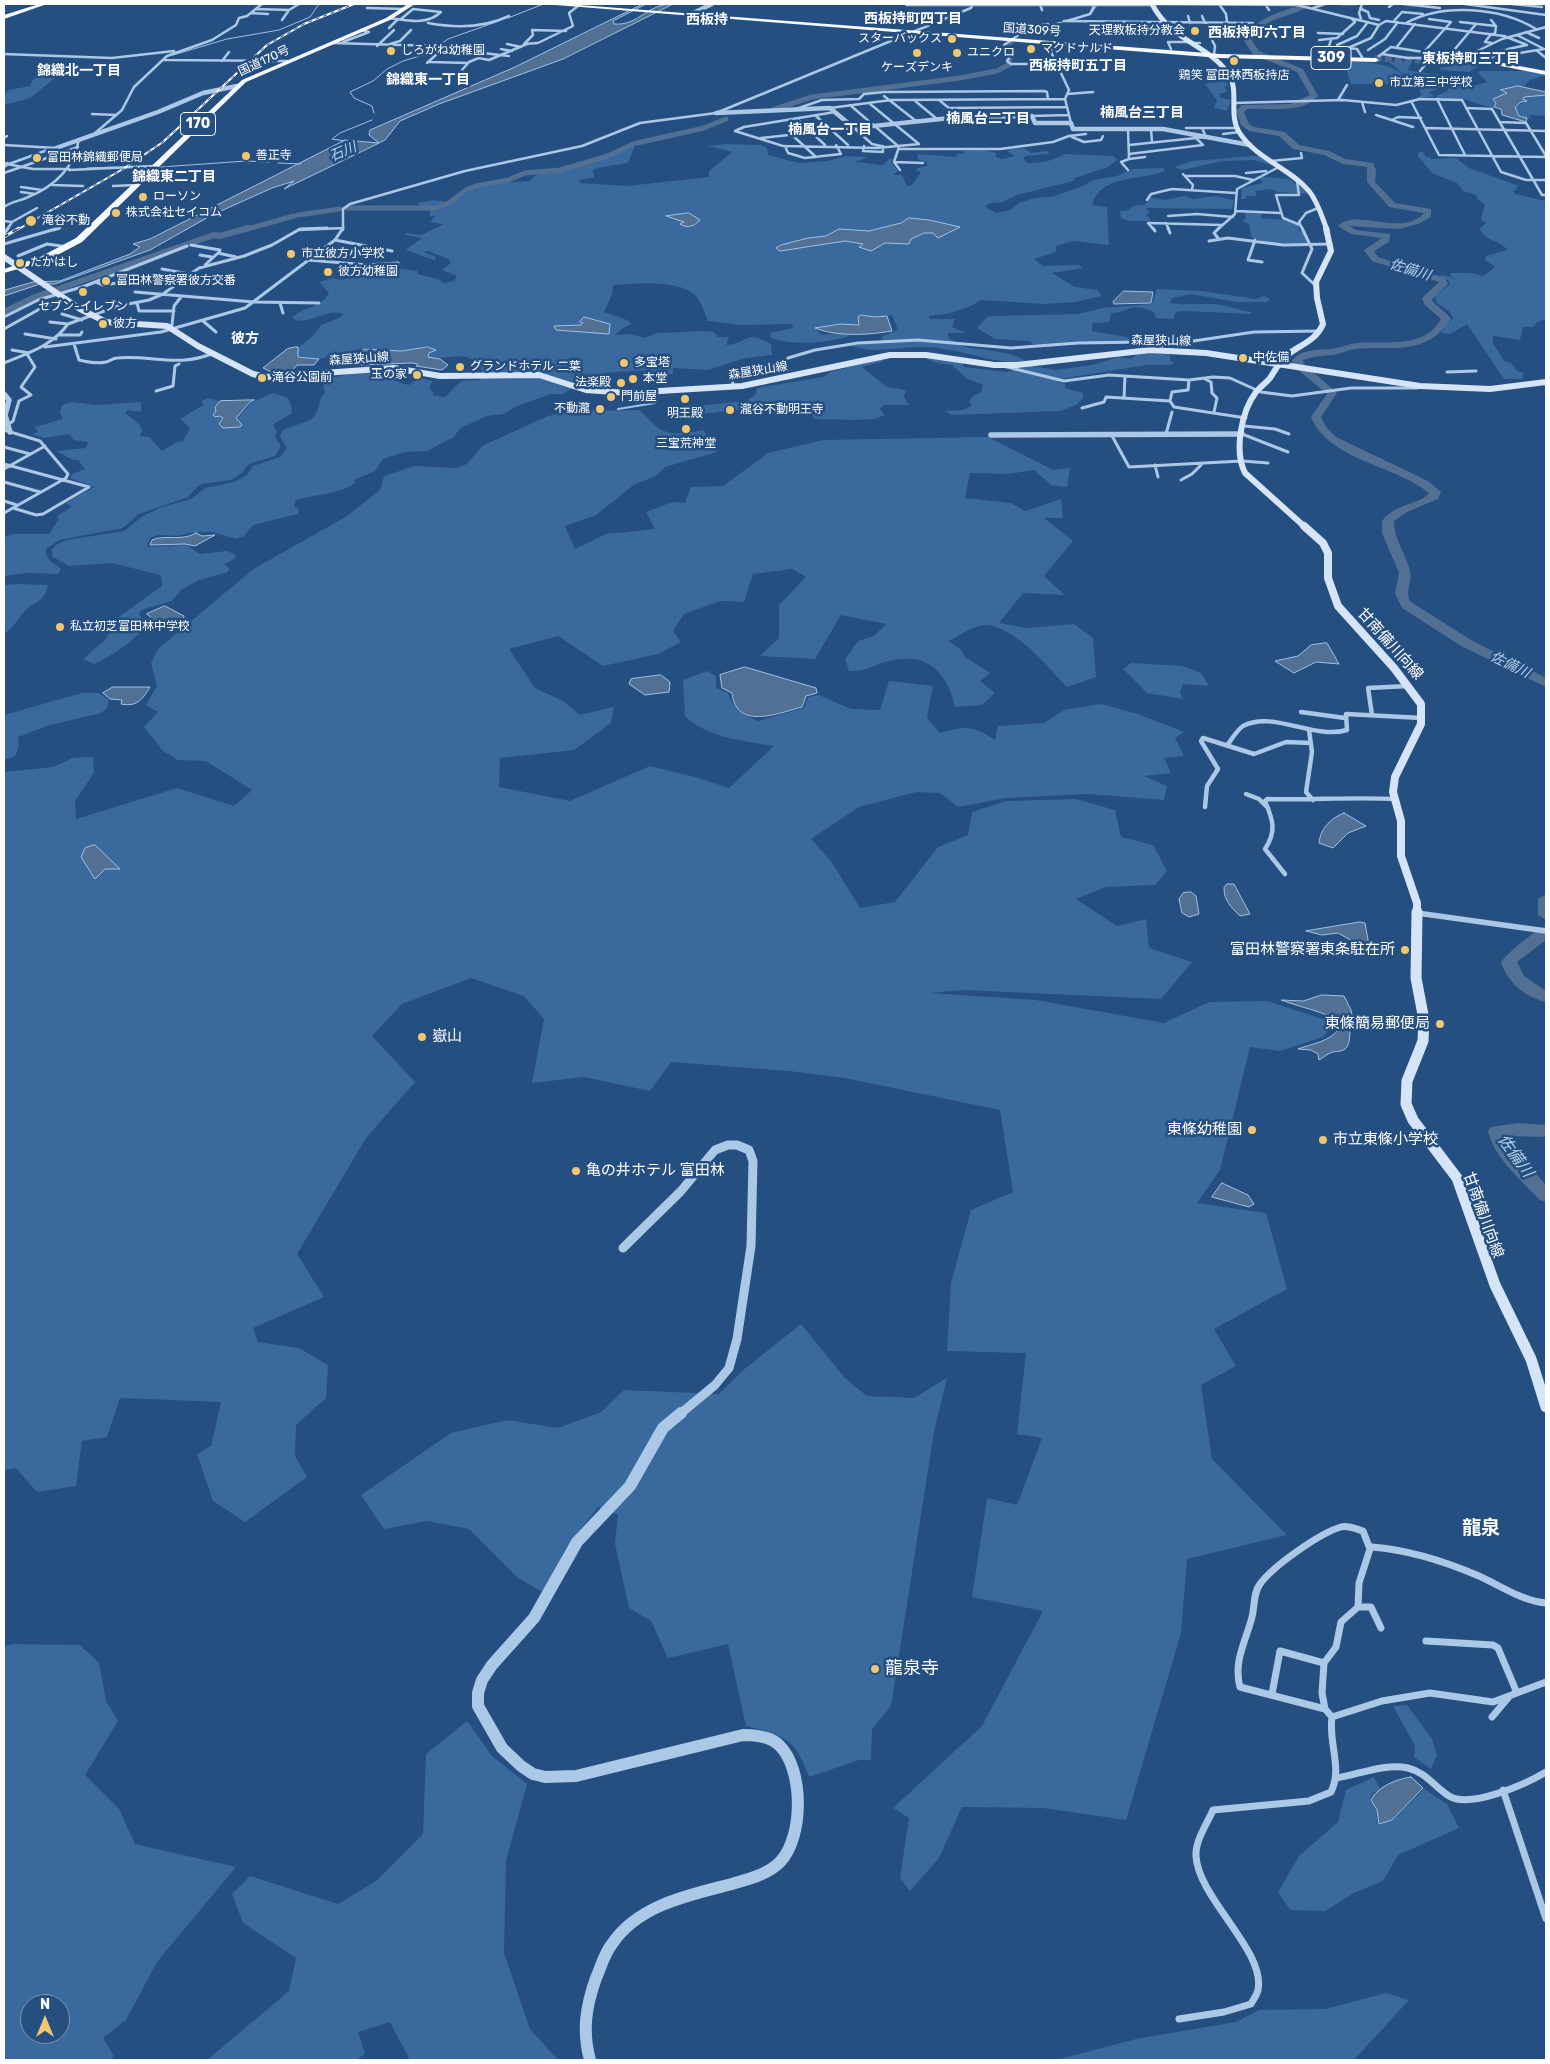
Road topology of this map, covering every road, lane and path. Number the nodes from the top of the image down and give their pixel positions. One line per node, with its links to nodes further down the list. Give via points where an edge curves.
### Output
1 (28, 4): 52 (highway)
2 (33, 4): 52 (highway)
3 (39, 4): 52 (highway)
4 (44, 4): 52 (highway)
5 (262, 4): 38 (street)
6 (299, 4): 43 (street)
7 (412, 4): 35 (highway, 国道170号 / 170)
8 (546, 4): 31 (highway, 309)
9 (565, 4): 31 (highway, 309)
10 (712, 4): 48 (street)
11 (906, 4): 12 (street)
12 (973, 4): 13 (street); 98 (street, via 974,7)
13 (1040, 4): 14 (street); 44 (street)
14 (1095, 4): 15 (street); 72 (street, via 1090,14 1064,22)
15 (1152, 4): 16 (street); 73 (main road)
16 (1219, 4): 17 (street); 69 (street)
17 (1250, 4): 18 (street)
18 (1262, 4): 19 (street); 45 (street)
19 (1298, 4): 36 (street)
20 (1325, 4): 36 (street)
21 (1342, 4): 22 (street)
22 (1356, 4)
23 (1362, 4): 39 (street)
24 (1393, 4): 32 (street)
25 (1403, 4): 37 (street)
26 (1464, 4): 40 (street); 41 (street)
27 (1505, 4): 41 (street)
28 (1512, 4): 33 (street)
29 (1544, 4): 33 (street)
30 (278, 6): 42 (street)
31 (581, 6): 48 (highway, 309); 97 (street, via 570,11 574,24)
32 (1390, 6)
33 (1542, 7): 50 (street)
34 (368, 8): 35 (street)
35 (404, 8): 57 (highway, 国道170号 / 170)
36 (1312, 8): 58 (street)
37 (1446, 8): 40 (street); 49 (street)
38 (256, 9): 42 (street); 46 (street)
39 (1361, 9): 61 (street); 65 (street, via 1368,12 1371,19)
40 (1465, 9): 94 (street, via 1518,19)
41 (1503, 9): 50 (street)
42 (274, 10): 43 (street)
43 (288, 10): 64 (street)
44 (1042, 10)
45 (1269, 10)
46 (252, 13): 47 (street); 123 (street, via 239,18 236,24 212,40)
47 (268, 14)
48 (689, 14): 98 (highway, 国道309号 / 309)
49 (1423, 14): 68 (street, via 1402,12); 79 (street)
50 (1537, 14): 51 (street)
51 (1546, 14)
52 (4, 15)
53 (509, 16): 80 (street, via 472,27)
54 (1188, 16): 75 (street)
55 (1202, 16): 76 (street)
56 (1433, 16): 62 (street)
57 (389, 18): 59 (street); 116 (highway, 国道170号 / 170)
58 (1351, 18): 70 (street); 105 (street, via 1355,22)
59 (400, 19): 67 (street); 67 (street, via 413,9 441,12 433,21); 91 (street)
60 (1174, 19): 74 (street)
61 (1361, 19)
62 (1429, 19): 84 (street); 92 (street, via 1451,22)
63 (1475, 19): 85 (street)
64 (282, 20)
65 (1379, 20)
66 (1491, 20): 88 (street)
67 (418, 21): 80 (street)
68 (1396, 21): 79 (street); 86 (street); 121 (street, via 1385,39)
69 (1227, 22): 77 (street); 78 (street)
70 (1368, 22): 86 (street); 127 (street, via 1357,36 1339,44)
71 (1460, 22): 85 (street)
72 (1149, 23): 73 (street); 87 (street)
73 (1164, 23): 74 (street); 108 (main road)
74 (1176, 23): 75 (street)
75 (1190, 23): 82 (street)
76 (1205, 23): 77 (street); 82 (street)
77 (1219, 23): 138 (street, via 1211,38 1215,46)
78 (1253, 23)
79 (1406, 23): 83 (street)
80 (432, 24): 93 (street)
81 (1048, 24): 111 (street, via 1030,28)
82 (1196, 24): 89 (street)
83 (1415, 24): 84 (street); 131 (street)
84 (1420, 24): 92 (street)
85 (1474, 24): 88 (street); 99 (street)
86 (1379, 25): 120 (street, via 1371,38)
87 (1143, 26)
88 (1496, 26): 106 (street)
89 (1197, 27)
90 (1546, 27): 94 (street)
91 (389, 28)
92 (1445, 28): 99 (street); 140 (street)
93 (428, 29)
94 (1536, 29): 100 (street)
95 (394, 30): 124 (street)
96 (410, 30): 125 (street, via 400,41)
97 (566, 31): 102 (street); 119 (street, via 533,29 533,35)
98 (912, 31): 111 (highway, 国道309号 / 309); 192 (street)
99 (1470, 31): 106 (street); 143 (street, via 1449,56)
100 (1526, 32): 107 (street); 110 (street)
101 (550, 33): 102 (street)
102 (560, 34): 119 (street, via 538,43)
103 (1153, 34): 108 (street)
104 (1318, 34): 105 (street)
105 (1344, 34): 113 (street)
106 (1493, 34): 109 (street); 122 (street, via 1485,42)
107 (1516, 34): 109 (street); 136 (street, via 1544,47)
108 (1178, 35): 115 (main road)
109 (1506, 37): 122 (street); 144 (street, via 1527,45)
110 (1539, 38)
111 (1010, 39): 117 (highway, 国道309号 / 309); 138 (highway, 国道309号 / 309); 158 (street, via 1004,46 1009,53 1009,63)
112 (1319, 40): 113 (street)
113 (1331, 40): 134 (street)
114 (435, 42): 126 (street)
115 (1189, 42): 133 (street, via 1168,42); 138 (main road)
116 (335, 43): 124 (street); 156 (highway, 国道170号 / 170)
117 (1051, 43): 138 (highway, 国道309号 / 309); 158 (street)
118 (508, 44): 129 (street)
119 (525, 44): 129 (street)
120 (1357, 44): 127 (street); 130 (street)
121 (1377, 44): 130 (street); 131 (street)
122 (1493, 44): 149 (street)
123 (194, 46): 142 (street, via 146,56); 154 (street)
124 (377, 46): 125 (street)
125 (383, 46): 126 (street)
126 (426, 46): 128 (street)
127 (1353, 46): 147 (street, via 1348,48 1356,49)
128 (438, 47): 141 (street); 157 (street, via 437,54 427,63)
129 (521, 47): 137 (street)
130 (1372, 47): 135 (street)
131 (1397, 47): 140 (street); 148 (street, via 1388,47)
132 (501, 48): 137 (street)
133 (1171, 50)
134 (1323, 50)
135 (1368, 50)
136 (1536, 50): 144 (street); 152 (street)
137 (513, 51): 145 (street)
138 (1206, 51): 148 (highway, 国道309号 / 309, via 1241,57 1290,59); 183 (main road, via 1231,78 1234,87)
139 (229, 52): 155 (street)
140 (1424, 52): 143 (street)
141 (491, 53): 145 (street); 150 (street)
142 (4, 54)
143 (1436, 54): 151 (street)
144 (1500, 54): 153 (street)
145 (503, 55): 146 (street); 150 (street, via 489,60)
146 (510, 56)
147 (1362, 57)
148 (1378, 57): 151 (street)
149 (1465, 57)
150 (479, 58): 157 (street)
151 (1432, 58): 161 (street)
152 (1546, 58)
153 (1489, 59)
154 (164, 60): 155 (street); 196 (street, via 134,87)
155 (222, 61): 156 (street)
156 (288, 61): 164 (highway, 国道170号 / 170)
157 (468, 63): 160 (street)
158 (1056, 64): 168 (street, via 1069,90)
159 (1498, 64): 162 (highway)
160 (462, 70)
161 (1420, 71)
162 (1546, 72)
163 (1347, 85): 179 (street)
164 (237, 86): 230 (street, via 203,93); 275 (highway, 国道170号 / 170)
165 (1093, 92): 168 (street)
166 (845, 93): 174 (street)
167 (870, 93): 169 (street); 171 (street, via 1044,91); 174 (street, via 863,94 861,99)
168 (1067, 94): 172 (street)
169 (874, 96)
170 (884, 96): 175 (street)
171 (1048, 99): 172 (street); 178 (street)
172 (1065, 99): 186 (street)
173 (1437, 99): 180 (street); 190 (street, via 1462,100); 221 (street)
174 (845, 100): 191 (street, via 820,100)
175 (890, 100): 176 (street); 182 (street); 208 (street)
176 (914, 100): 177 (street); 206 (street)
177 (938, 100): 178 (street); 188 (street)
178 (1006, 100): 189 (street)
179 (1338, 100): 181 (street); 183 (street)
180 (1411, 101): 185 (street); 205 (street)
181 (1362, 102): 185 (street); 194 (street)
182 (869, 103): 184 (street); 211 (street)
183 (1232, 103): 224 (main road, via 1232,116)
184 (850, 105): 187 (street); 212 (street)
185 (1392, 105): 203 (street)
186 (1067, 107): 189 (street); 198 (street)
187 (830, 108): 191 (street); 193 (street)
188 (950, 108): 189 (street); 200 (street)
189 (1010, 108): 201 (street)
190 (1466, 108): 209 (street, via 1492,109); 225 (street)
191 (793, 110): 192 (street)
192 (716, 112): 311 (street, via 640,123 582,146 465,170 355,202 343,209)
193 (835, 112): 197 (street); 214 (street)
194 (1365, 112)
195 (92, 114): 196 (street)
196 (116, 115): 230 (street)
197 (815, 115): 204 (street); 223 (street)
198 (1069, 115): 202 (street); 210 (street)
199 (1376, 115): 207 (street)
200 (960, 116): 201 (street); 206 (street)
201 (1013, 116): 202 (street)
202 (1032, 116): 210 (street, via 1036,123)
203 (1398, 117): 205 (street); 207 (street)
204 (796, 118): 229 (street); 239 (street, via 735,131)
205 (1421, 118): 218 (street)
206 (937, 119): 208 (street)
207 (1392, 120): 213 (street)
208 (916, 121): 211 (street)
209 (1500, 122): 226 (street); 227 (street, via 1526,123)
210 (1071, 123): 219 (street)
211 (894, 124): 212 (street); 256 (street, via 919,144)
212 (874, 126): 214 (street); 256 (street)
213 (1413, 127)
214 (854, 128): 223 (street); 243 (street)
215 (1152, 128): 220 (street); 237 (street); 242 (street)
216 (1186, 128): 217 (street)
217 (1202, 128): 224 (street); 237 (street)
218 (1426, 128): 221 (street); 261 (street, via 1439,155)
219 (1075, 129): 220 (street); 234 (street)
220 (1128, 129): 248 (street)
221 (1452, 129): 225 (street); 261 (street)
222 (787, 130): 231 (street)
223 (832, 130): 229 (street); 250 (street)
224 (1238, 130): 233 (street); 253 (main road)
225 (1478, 130): 226 (street); 263 (street)
226 (1505, 130): 227 (street); 265 (street)
227 (1531, 131): 228 (street); 266 (street)
228 (1546, 131)
229 (811, 132): 231 (street); 246 (street)
230 (94, 134): 241 (street)
231 (791, 134): 239 (street); 245 (street)
232 (1086, 134): 234 (street)
233 (1223, 134)
234 (1077, 135): 236 (street, via 1072,137 1084,142 1101,140); 257 (street, via 1053,142 1000,149)
235 (7, 136): 238 (street)
236 (1103, 136)
237 (1204, 137): 240 (street); 253 (street)
238 (4, 138)
239 (758, 138): 249 (street)
240 (1196, 138): 242 (street); 259 (street, via 1204,145)
241 (79, 139): 254 (street); 255 (street)
242 (1152, 142): 248 (street)
243 (872, 144): 251 (street); 252 (street)
244 (4, 145): 255 (street)
245 (803, 145): 246 (street); 249 (street); 267 (street)
246 (825, 145): 247 (street)
247 (836, 145): 250 (street); 267 (street, via 841,154)
248 (1128, 145): 259 (street)
249 (784, 146): 267 (street, via 788,153)
250 (849, 146): 251 (street)
251 (866, 146): 252 (street); 252 (street, via 864,151 883,152)
252 (882, 146): 256 (street)
253 (1250, 146): 270 (main road)
254 (78, 147): 274 (street); 277 (street)
255 (56, 148): 273 (street)
256 (898, 148): 257 (street, via 923,152); 271 (street)
257 (938, 150): 260 (street)
258 (1302, 152): 270 (street, via 1302,158)
259 (1128, 154): 268 (street)
260 (944, 155)
261 (1465, 155): 262 (street)
262 (1477, 156): 263 (street); 269 (street)
263 (1493, 156): 265 (street); 283 (street, via 1502,172)
264 (1145, 157): 268 (street)
265 (1520, 157): 266 (street); 283 (street)
266 (1546, 157)
267 (815, 159)
268 (1129, 159): 279 (street, via 1121,162)
269 (1479, 160)
270 (1271, 161): 276 (main road)
271 (894, 162): 272 (street); 278 (street)
272 (924, 163)
273 (6, 165): 274 (street)
274 (22, 166): 277 (street, via 37,170); 280 (street)
275 (154, 166): 277 (street); 287 (highway, 国道170号 / 170)
276 (1279, 168): 281 (street); 282 (street); 285 (main road)
277 (69, 169): 286 (street)
278 (900, 170)
279 (1128, 170)
280 (4, 173)
281 (1246, 173)
282 (1253, 180): 291 (street, via 1235,176 1184,175 1193,185); 294 (street)
283 (1533, 180): 284 (street); 296 (street, via 1542,195)
284 (1546, 180)
285 (1297, 181): 300 (main road, via 1310,191); 302 (street, via 1299,195 1276,195)
286 (51, 185): 288 (street); 292 (street)
287 (135, 185): 289 (street); 322 (highway, 国道170号 / 170)
288 (84, 186)
289 (113, 186)
290 (21, 187): 292 (street)
291 (1192, 189): 294 (street); 297 (street, via 1155,190)
292 (42, 190): 295 (street)
293 (21, 192): 295 (street)
294 (1235, 193): 301 (street)
295 (36, 194): 298 (street)
296 (1546, 195)
297 (1147, 200)
298 (5, 205)
299 (36, 208): 306 (street)
300 (1318, 208): 309 (street, via 1306,213 1300,220); 321 (main road)
301 (1236, 210): 302 (street); 304 (street)
302 (1280, 213): 309 (street, via 1283,218)
303 (1168, 216): 304 (street)
304 (1232, 217): 308 (street)
305 (4, 222): 306 (street)
306 (12, 222): 314 (street)
307 (1166, 223): 308 (street, via 1210,222); 312 (street, via 1148,222); 313 (street)
308 (1222, 225): 315 (street, via 1214,233)
309 (1301, 226): 320 (street)
310 (60, 228): 319 (street)
311 (343, 228): 316 (street); 331 (street, via 300,229 272,245)
312 (1155, 231)
313 (1170, 233)
314 (4, 234)
315 (1218, 238): 317 (street); 318 (street)
316 (335, 240): 323 (street); 332 (street)
317 (1255, 240): 320 (street, via 1281,245); 333 (street, via 1248,260)
318 (1209, 241)
319 (4, 244)
320 (1310, 244): 321 (street); 342 (street, via 1312,250 1302,273)
321 (1331, 244): 342 (main road)
322 (68, 247): 325 (street, via 49,244); 336 (highway, 国道170号 / 170)
323 (392, 251)
324 (218, 253): 329 (street); 331 (street); 340 (street, via 220,250 189,246)
325 (25, 254): 326 (street); 328 (street)
326 (30, 255)
327 (200, 255): 329 (street)
328 (18, 256)
329 (212, 256): 335 (street)
330 (4, 257): 336 (main road, 森屋狭山線)
331 (240, 257): 335 (street)
332 (308, 260): 334 (street, via 366,265); 348 (street)
333 (1262, 262)
334 (398, 263)
335 (205, 266): 339 (street)
336 (21, 269): 338 (highway, 国道170号 / 170); 344 (main road, 森屋狭山線)
337 (162, 270): 339 (street)
338 (4, 271)
339 (190, 274): 345 (street)
340 (95, 282): 341 (street, via 103,285); 344 (street)
341 (117, 283)
342 (1316, 286): 363 (main road, via 1324,324)
343 (135, 292): 345 (street)
344 (57, 293): 347 (main road, 森屋狭山線); 356 (street)
345 (162, 294): 346 (street); 349 (street)
346 (181, 297): 348 (street); 352 (street)
347 (65, 299): 355 (main road, 森屋狭山線); 361 (street)
348 (254, 302): 350 (street); 358 (street)
349 (137, 303): 352 (street, via 139,311); 355 (street, via 118,306)
350 (280, 303): 351 (street); 353 (street)
351 (319, 303)
352 (174, 311): 362 (street, via 174,322)
353 (283, 313)
354 (62, 314): 357 (street)
355 (94, 316): 357 (street); 362 (main road, 森屋狭山線, via 108,323)
356 (4, 317)
357 (83, 320): 360 (street)
358 (203, 321): 362 (street); 365 (street)
359 (50, 322): 360 (street)
360 (68, 324): 367 (street)
361 (4, 328)
362 (170, 328): 370 (street); 375 (main road, 森屋狭山線)
363 (1319, 331): 373 (street, via 1254,332); 379 (main road)
364 (82, 332): 367 (street, via 80,335)
365 (216, 332)
366 (25, 334): 369 (street)
367 (60, 335): 369 (street)
368 (101, 336): 370 (street)
369 (56, 339): 372 (street)
370 (101, 340): 371 (street)
371 (74, 344): 372 (street); 378 (street, via 80,361 106,362 119,358)
372 (45, 347): 376 (street)
373 (1153, 348): 379 (main road, 森屋狭山線); 380 (main road, 森屋狭山線); 388 (street, via 1143,342 1011,348 918,340 858,343 816,350 788,358 781,365 756,368 733,376)
374 (12, 350): 376 (street)
375 (214, 353): 378 (street, via 203,359); 388 (main road, 森屋狭山線, via 253,374 266,377 390,368 436,375 539,376 605,393)
376 (28, 354): 377 (street); 400 (street, via 35,367 21,387 31,395 19,400 13,421)
377 (4, 362)
378 (180, 363): 390 (street, via 175,366 173,386)
379 (1278, 365): 387 (main road, 森屋狭山線); 389 (main road)
380 (1003, 366): 383 (street, via 1064,381 1103,375); 388 (main road, 森屋狭山線, via 932,356 890,355)
381 (1476, 371): 382 (street)
382 (1447, 372)
383 (1125, 376): 385 (street); 392 (street)
384 (1204, 379): 385 (street); 389 (street, via 1230,378); 397 (street, via 1211,382 1212,393 1217,398)
385 (1190, 380): 393 (street, via 1188,390 1172,392)
386 (1546, 382): 387 (main road, 森屋狭山線, via 1490,389)
387 (1420, 386): 389 (street, via 1363,387 1292,396)
388 (734, 387)
389 (1257, 391): 399 (main road)
390 (156, 392)
391 (4, 394): 394 (street, via 9,400)
392 (1124, 398): 393 (street); 395 (street, via 1106,397 1104,402)
393 (1170, 401): 397 (street, via 1174,407)
394 (5, 406): 400 (street)
395 (1082, 408)
396 (1172, 412): 403 (street)
397 (1214, 412): 399 (street)
398 (1279, 425): 401 (street)
399 (1244, 426): 401 (street); 403 (street); 408 (street, via 1250,439); 410 (main road, via 1238,450)
400 (6, 429): 406 (street, via 37,439)
401 (1275, 429): 404 (street)
402 (1112, 434): 403 (street); 405 (street); 414 (street, via 1129,467)
403 (1166, 434)
404 (1289, 434)
405 (991, 435)
406 (45, 446): 409 (street); 418 (street, via 68,474)
407 (4, 447): 409 (street)
408 (1288, 452)
409 (30, 454): 415 (street)
410 (1239, 462): 411 (street); 412 (street); 425 (main road, 甘南備川向線, via 1250,478 1320,539 1326,549 1328,578 1338,606)
411 (1204, 463): 414 (street); 419 (street)
412 (1268, 463)
413 (4, 464): 415 (street)
414 (1155, 465): 417 (street)
415 (10, 466): 416 (street); 418 (street)
416 (4, 469)
417 (1158, 476)
418 (61, 480): 421 (street); 423 (street, via 89,487 43,514 36,515)
419 (1181, 480)
420 (4, 482): 421 (street)
421 (40, 492): 423 (street)
422 (4, 501): 423 (street)
423 (15, 507): 424 (street)
424 (4, 513)
425 (1409, 686): 427 (street, via 1368,688); 429 (main road, 甘南備川向線, via 1421,704)
426 (1301, 712): 428 (street)
427 (1372, 715): 428 (street, via 1346,714); 429 (street)
428 (1345, 718): 430 (street, via 1347,730)
429 (1422, 718): 435 (main road, 甘南備川向線, via 1395,777)
430 (1309, 730): 431 (street); 432 (street, via 1261,720 1242,727)
431 (1311, 743): 432 (street, via 1286,742 1254,754); 434 (street, via 1306,792)
432 (1228, 744): 436 (street, via 1203,738 1201,741 1218,769 1207,786)
433 (1246, 794): 437 (street, via 1259,799)
434 (1314, 800): 435 (street, via 1348,797); 437 (street, via 1272,798 1265,801)
435 (1396, 800): 439 (main road, 甘南備川向線, via 1401,821 1401,856 1415,896)
436 (1205, 807)
437 (1268, 808): 438 (street, via 1275,830 1265,849)
438 (1285, 874)
439 (1417, 913): 440 (street); 442 (main road, 甘南備川向線, via 1416,978 1424,1031 1420,1051 1407,1081 1406,1104 1413,1120 1456,1178 1495,1285 1532,1359)
440 (1546, 931)
441 (623, 1248): 461 (street, via 682,1191 715,1150 737,1145 749,1150 753,1160 751,1246 729,1368 715,1385 663,1428 625,1492 577,1542 534,1618 482,1680 478,1706 491,1732 512,1758 533,1774 545,1777 576,1776 743,1735 757,1735 770,1739 788,1756 798,1803 797,1820 788,1849 780,1862 755,1877 649,1910 612,1943 586,2010 585,2043)
442 (1546, 1407)
443 (1372, 1547): 444 (street, via 1404,1550 1453,1564 1522,1599); 445 (street, via 1361,1574); 450 (street, via 1363,1531 1341,1527 1281,1564 1261,1583 1242,1641 1237,1680 1240,1687)
444 (1546, 1603)
445 (1358, 1607): 446 (street, via 1371,1607); 448 (street, via 1341,1622 1336,1647)
446 (1381, 1628)
447 (1426, 1641): 451 (street, via 1493,1645 1498,1648)
448 (1324, 1664): 450 (street, via 1280,1651); 453 (street, via 1322,1693)
449 (1546, 1682): 451 (street)
450 (1272, 1694): 453 (street)
451 (1517, 1694): 452 (street)
452 (1508, 1697): 454 (street, via 1484,1702 1440,1694 1412,1695); 455 (street)
453 (1325, 1709): 454 (street)
454 (1332, 1717): 457 (street, via 1330,1730)
455 (1492, 1717)
456 (1546, 1772): 458 (street, via 1519,1786)
457 (1337, 1778): 458 (street, via 1388,1766 1418,1771 1454,1799 1463,1800); 460 (street, via 1330,1792 1309,1801 1213,1810 1198,1847 1198,1868 1214,1900 1242,1941 1256,1974 1258,1992 1251,2004 1241,2008)
458 (1502, 1790): 459 (street)
459 (1546, 1919)
460 (1179, 2019)
461 (590, 2060)

